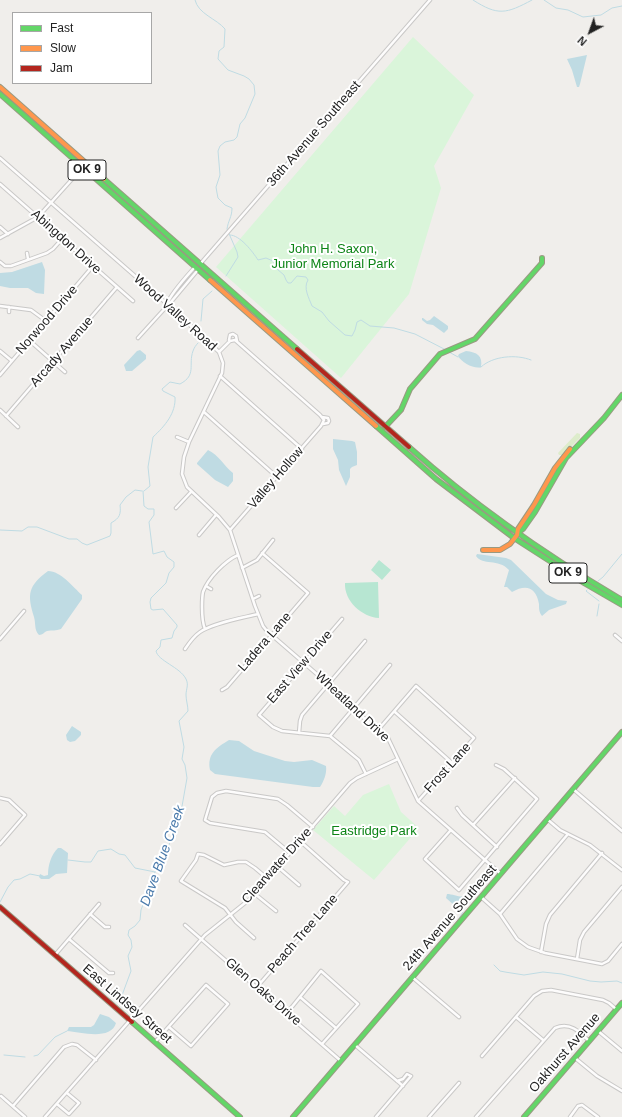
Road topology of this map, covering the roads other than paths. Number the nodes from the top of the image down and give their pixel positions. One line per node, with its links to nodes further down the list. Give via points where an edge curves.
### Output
1 (430, 0): 18 (street, 36th Avenue Southeast)
2 (0, 87): 18 (main road, OK 9 / OK 9)
3 (0, 94): 5 (main road, OK 9 / OK 9)
4 (0, 158): 7 (street, Wood Valley Road)
5 (83, 167): 7 (street); 18 (main road, OK 9 / OK 9)
6 (0, 184): 8 (street, Abingdon Drive)
7 (51, 203): 8 (street); 21 (street, Wood Valley Road)
8 (38, 217): 10 (street); 12 (street, Abingdon Drive)
9 (0, 227): 10 (street)
10 (8, 234): 11 (street)
11 (0, 238)
12 (62, 239): 15 (street, via 54,249); 17 (street, Abingdon Drive)
13 (26, 253): 15 (street)
14 (542, 258): 43 (main road, via 537,270 478,336 440,354 410,389 401,410)
15 (28, 259): 16 (street, via 11,266 5,266)
16 (0, 262)
17 (93, 266): 19 (street, Abingdon Drive); 25 (street, Norwood Drive)
18 (199, 266): 21 (street, 36th Avenue Southeast); 43 (main road, OK 9); 45 (main road, OK 9)
19 (117, 287): 20 (street, Abingdon Drive); 33 (street, Arcady Avenue)
20 (133, 301)
21 (167, 305): 26 (street, 36th Avenue Southeast); 31 (street, Wood Valley Road)
22 (0, 306): 23 (street)
23 (9, 307): 24 (street); 25 (street, via 31,310)
24 (8, 312)
25 (46, 321): 27 (street, Norwood Drive)
26 (138, 338)
27 (30, 341): 32 (street, Norwood Drive); 33 (street)
28 (229, 341): 29 (street); 29 (street, via 233,334); 31 (street)
29 (237, 341): 41 (street)
30 (0, 351): 32 (street)
31 (219, 352): 36 (street, Wood Valley Road, via 223,363)
32 (12, 361): 35 (street, Norwood Drive)
33 (54, 361): 34 (street); 40 (street, Arcady Avenue)
34 (66, 372)
35 (0, 375)
36 (220, 376): 39 (street, Wood Valley Road); 48 (street)
37 (622, 394): 54 (main road, via 602,420 576,445 562,464 538,508)
38 (0, 410): 40 (street)
39 (204, 412): 47 (street, Wood Valley Road); 49 (street)
40 (6, 416): 44 (street)
41 (322, 417): 42 (street); 42 (street, via 328,418 329,421)
42 (322, 424): 48 (street, Valley Hollow)
43 (385, 426): 45 (main road); 54 (main road, OK 9, via 478,505)
44 (18, 427)
45 (382, 431): 56 (main road, OK 9, via 436,479)
46 (177, 437): 47 (street)
47 (189, 442): 50 (street, Wood Valley Road, via 182,474)
48 (302, 449): 49 (street, Valley Hollow)
49 (277, 477): 53 (street, Valley Hollow)
50 (191, 492): 51 (street); 52 (street, Wood Valley Road)
51 (176, 508)
52 (216, 515): 53 (street, Wood Valley Road); 55 (street)
53 (230, 530): 60 (street, Wood Valley Road)
54 (518, 533): 56 (main road); 66 (main road, OK 9, via 570,569)
55 (199, 536)
56 (514, 538): 58 (main road, via 502,550); 67 (main road, OK 9)
57 (274, 540): 59 (street)
58 (483, 550)
59 (262, 553): 61 (street, via 253,563); 72 (street, Ladera Lane, via 308,593)
60 (238, 555): 61 (street, Wood Valley Road); 62 (street, via 221,567)
61 (242, 568): 65 (street, Wood Valley Road)
62 (206, 586): 63 (street); 71 (street, via 202,596)
63 (211, 589)
64 (259, 596): 65 (street)
65 (252, 599): 69 (street, Wood Valley Road)
66 (622, 600)
67 (622, 605)
68 (24, 611): 74 (street)
69 (258, 614): 71 (street); 72 (street, Wood Valley Road, via 263,626)
70 (342, 618): 78 (street, East View Drive)
71 (205, 629): 77 (street, via 194,637)
72 (271, 635): 78 (street, Wheatland Drive); 81 (street, Ladera Lane)
73 (615, 635): 76 (street)
74 (0, 639)
75 (365, 641): 80 (street)
76 (622, 641)
77 (185, 649)
78 (304, 663): 80 (street, Wheatland Drive); 86 (street, East View Drive, via 259,715 279,730)
79 (390, 665): 82 (street)
80 (328, 684): 82 (street, Wheatland Drive); 86 (street, via 302,715)
81 (222, 690)
82 (353, 709): 84 (street, Wheatland Drive); 87 (street)
83 (395, 712): 84 (street); 89 (street); 89 (street, Frost Lane, via 416,686 474,738)
84 (378, 730): 88 (street, Wheatland Drive, via 390,741)
85 (622, 732): 93 (main road, 24th Avenue Southeast)
86 (299, 733): 87 (street)
87 (330, 736): 91 (street, via 359,760)
88 (398, 759): 91 (street, Clearwater Drive); 95 (street, Wheatland Drive)
89 (452, 763): 95 (street, Frost Lane)
90 (496, 765): 92 (street)
91 (366, 774): 99 (street, Clearwater Drive, via 350,783)
92 (515, 778): 98 (street); 105 (street, via 537,799)
93 (573, 790): 97 (main road, 24th Avenue Southeast); 101 (street)
94 (0, 798): 104 (street, via 9,800 25,815)
95 (418, 801): 100 (street, Wheatland Drive)
96 (457, 808): 98 (street)
97 (547, 819): 102 (street); 111 (main road, 24th Avenue Southeast)
98 (473, 825): 105 (street)
99 (313, 827): 103 (street, Clearwater Drive); 106 (street, via 275,798 226,791 212,797 205,820 265,832)
100 (450, 830): 108 (street, Wheatland Drive); 108 (street, via 425,859 459,890)
101 (622, 831)
102 (568, 834): 107 (street); 121 (street)
103 (300, 841): 106 (street, Clearwater Drive); 134 (street, Peach Tree Lane, via 348,882)
104 (0, 844)
105 (497, 847): 108 (street)
106 (290, 853): 109 (street, Clearwater Drive)
107 (602, 853): 110 (street); 129 (street, via 548,918)
108 (485, 861): 111 (street, Wheatland Drive)
109 (278, 868): 112 (street, Clearwater Drive); 113 (street)
110 (622, 870)
111 (501, 875): 116 (main road, 24th Avenue Southeast)
112 (268, 879): 115 (street, Clearwater Drive); 122 (street, via 248,863 224,865 204,854 198,854 181,881 225,908)
113 (299, 886)
114 (622, 887): 131 (street, via 584,932)
115 (256, 894): 119 (street); 122 (street, Clearwater Drive)
116 (481, 898): 121 (street); 133 (main road, 24th Avenue Southeast)
117 (99, 904): 120 (street)
118 (0, 907): 130 (main road, East Lindsey Street)
119 (276, 911)
120 (90, 914): 124 (street, via 105,927); 126 (street)
121 (500, 914): 129 (street, via 520,941)
122 (230, 915): 125 (street); 127 (street, Clearwater Drive)
123 (185, 925): 127 (street, Glen Oaks Drive)
124 (109, 927)
125 (254, 938)
126 (69, 939): 130 (street); 132 (street, via 109,973)
127 (202, 939): 134 (street, Glen Oaks Drive); 141 (street, Clearwater Drive)
128 (622, 944): 131 (street, via 602,964)
129 (540, 952): 131 (street)
130 (56, 955): 141 (main road, East Lindsey Street)
131 (577, 959)
132 (113, 973)
133 (412, 977): 139 (street); 149 (main road, 24th Avenue Southeast)
134 (257, 987): 138 (street, Glen Oaks Drive)
135 (300, 997): 138 (street); 143 (street); 143 (street, via 321,971 358,1004)
136 (622, 1004): 137 (main road, Oakhurst Avenue)
137 (616, 1009): 140 (street, via 602,1000 548,990 534,996); 144 (main road, Oakhurst Avenue)
138 (287, 1012): 148 (street, Glen Oaks Drive)
139 (459, 1017)
140 (516, 1017): 145 (street); 151 (street)
141 (130, 1020): 147 (main road, East Lindsey Street); 153 (street, Clearwater Drive)
142 (169, 1026): 142 (street, via 206,985 228,1004 192,1046); 147 (street)
143 (336, 1028): 148 (street)
144 (598, 1031): 146 (main road, Oakhurst Avenue); 150 (street)
145 (543, 1040): 146 (street, via 555,1028 566,1025 575,1028); 169 (street)
146 (589, 1041): 152 (main road, Oakhurst Avenue)
147 (155, 1042): 165 (main road, East Lindsey Street)
148 (322, 1044): 154 (street, Glen Oaks Drive)
149 (355, 1045): 154 (main road, 24th Avenue Southeast); 155 (street)
150 (622, 1052)
151 (482, 1056)
152 (575, 1058): 158 (street); 170 (main road, Oakhurst Avenue)
153 (96, 1060): 159 (street, Clearwater Drive); 162 (street, via 77,1045 67,1045)
154 (341, 1061): 166 (main road, 24th Avenue Southeast)
155 (397, 1081): 157 (street); 157 (street, via 407,1074 410,1075)
156 (459, 1082): 168 (street)
157 (403, 1086): 167 (street)
158 (622, 1092)
159 (67, 1093): 161 (street, Clearwater Drive); 161 (street, via 79,1103 69,1114)
160 (1, 1096): 162 (street)
161 (57, 1104): 164 (street, Clearwater Drive)
162 (13, 1106): 163 (street)
163 (24, 1117)
164 (45, 1117)
165 (240, 1117)
166 (293, 1117)
167 (376, 1117)
168 (429, 1117)
169 (476, 1117)
170 (524, 1117)
171 (570, 1117): 172 (street, via 578,1106 582,1105)
172 (598, 1117)

